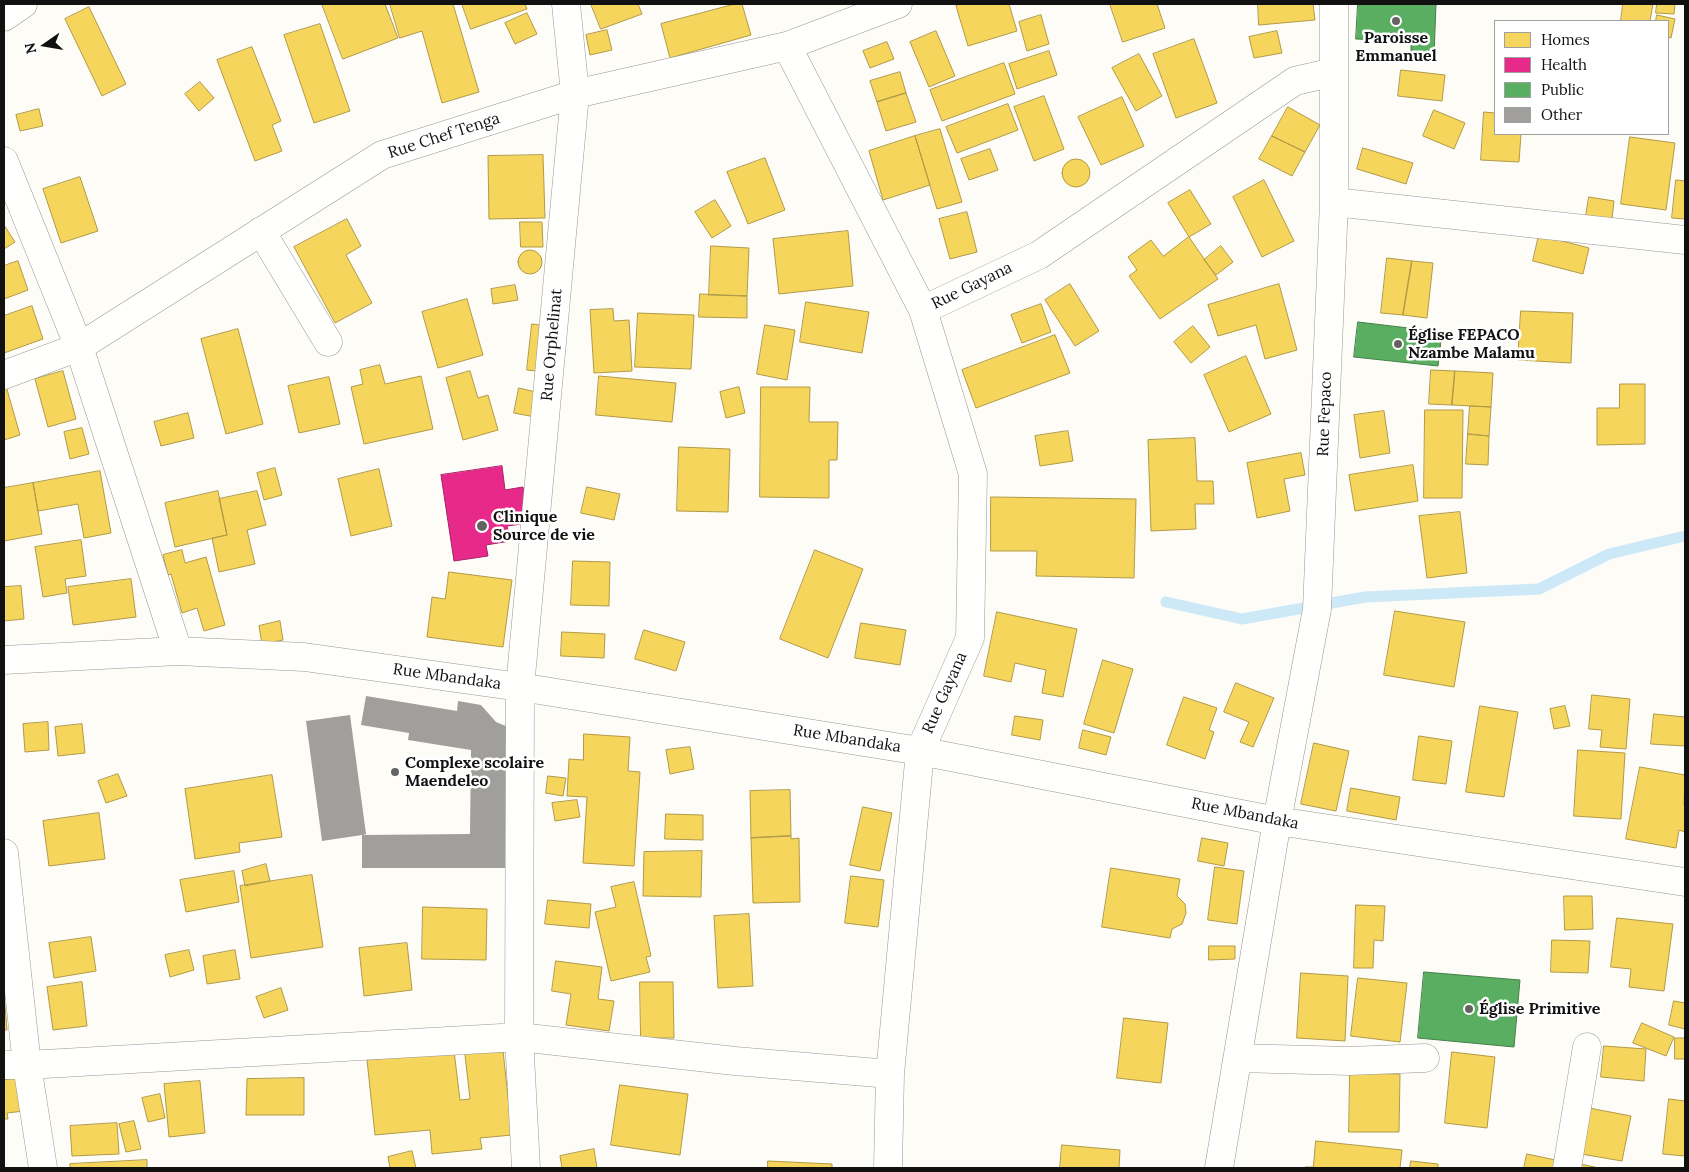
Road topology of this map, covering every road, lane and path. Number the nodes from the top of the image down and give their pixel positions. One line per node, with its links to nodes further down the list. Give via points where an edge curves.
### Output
1 (23, 4): 6 (street)
2 (566, 4): 9 (street, Rue Orphelinat)
3 (898, 4): 5 (street, Rue Chef Tenga)
4 (1334, 4): 8 (street, Rue Fepaco)
5 (856, 11): 7 (street, Rue Chef Tenga)
6 (4, 17)
7 (787, 46): 9 (street, Rue Chef Tenga); 14 (street)
8 (1334, 72): 11 (street, Rue Fepaco); 14 (street, Rue Gayana, via 1295,82 1039,255)
9 (575, 94): 12 (street, Rue Chef Tenga, via 382,155); 20 (street, Rue Orphelinat)
10 (4, 161): 16 (street)
11 (1334, 202): 13 (street); 22 (street, Rue Fepaco, via 1317,609)
12 (261, 231): 15 (street); 16 (street, Rue Chef Tenga)
13 (1685, 240)
14 (923, 310): 21 (street, Rue Gayana, via 973,474 970,638)
15 (328, 342)
16 (79, 347): 17 (street, Rue Chef Tenga); 18 (street)
17 (4, 375)
18 (178, 651): 19 (street, Rue Mbandaka); 20 (street, Rue Mbandaka, via 304,657)
19 (4, 660)
20 (520, 687): 21 (street, Rue Mbandaka); 25 (street, Rue Orphelinat)
21 (920, 751): 22 (street, Rue Mbandaka); 30 (street, Rue Gayana)
22 (1277, 821): 24 (street, Rue Mbandaka); 27 (street, Rue Fepaco)
23 (4, 853): 29 (street)
24 (1685, 882)
25 (519, 1037): 29 (street); 30 (street); 32 (street, Rue Orphelinat)
26 (1586, 1046): 35 (street)
27 (1238, 1058): 28 (street, via 1348,1061); 34 (street, Rue Fepaco)
28 (1425, 1058)
29 (15, 1065): 31 (street)
30 (890, 1074): 33 (street, Rue Gayana)
31 (43, 1168)
32 (526, 1168)
33 (888, 1168)
34 (1220, 1168)
35 (1567, 1168)

